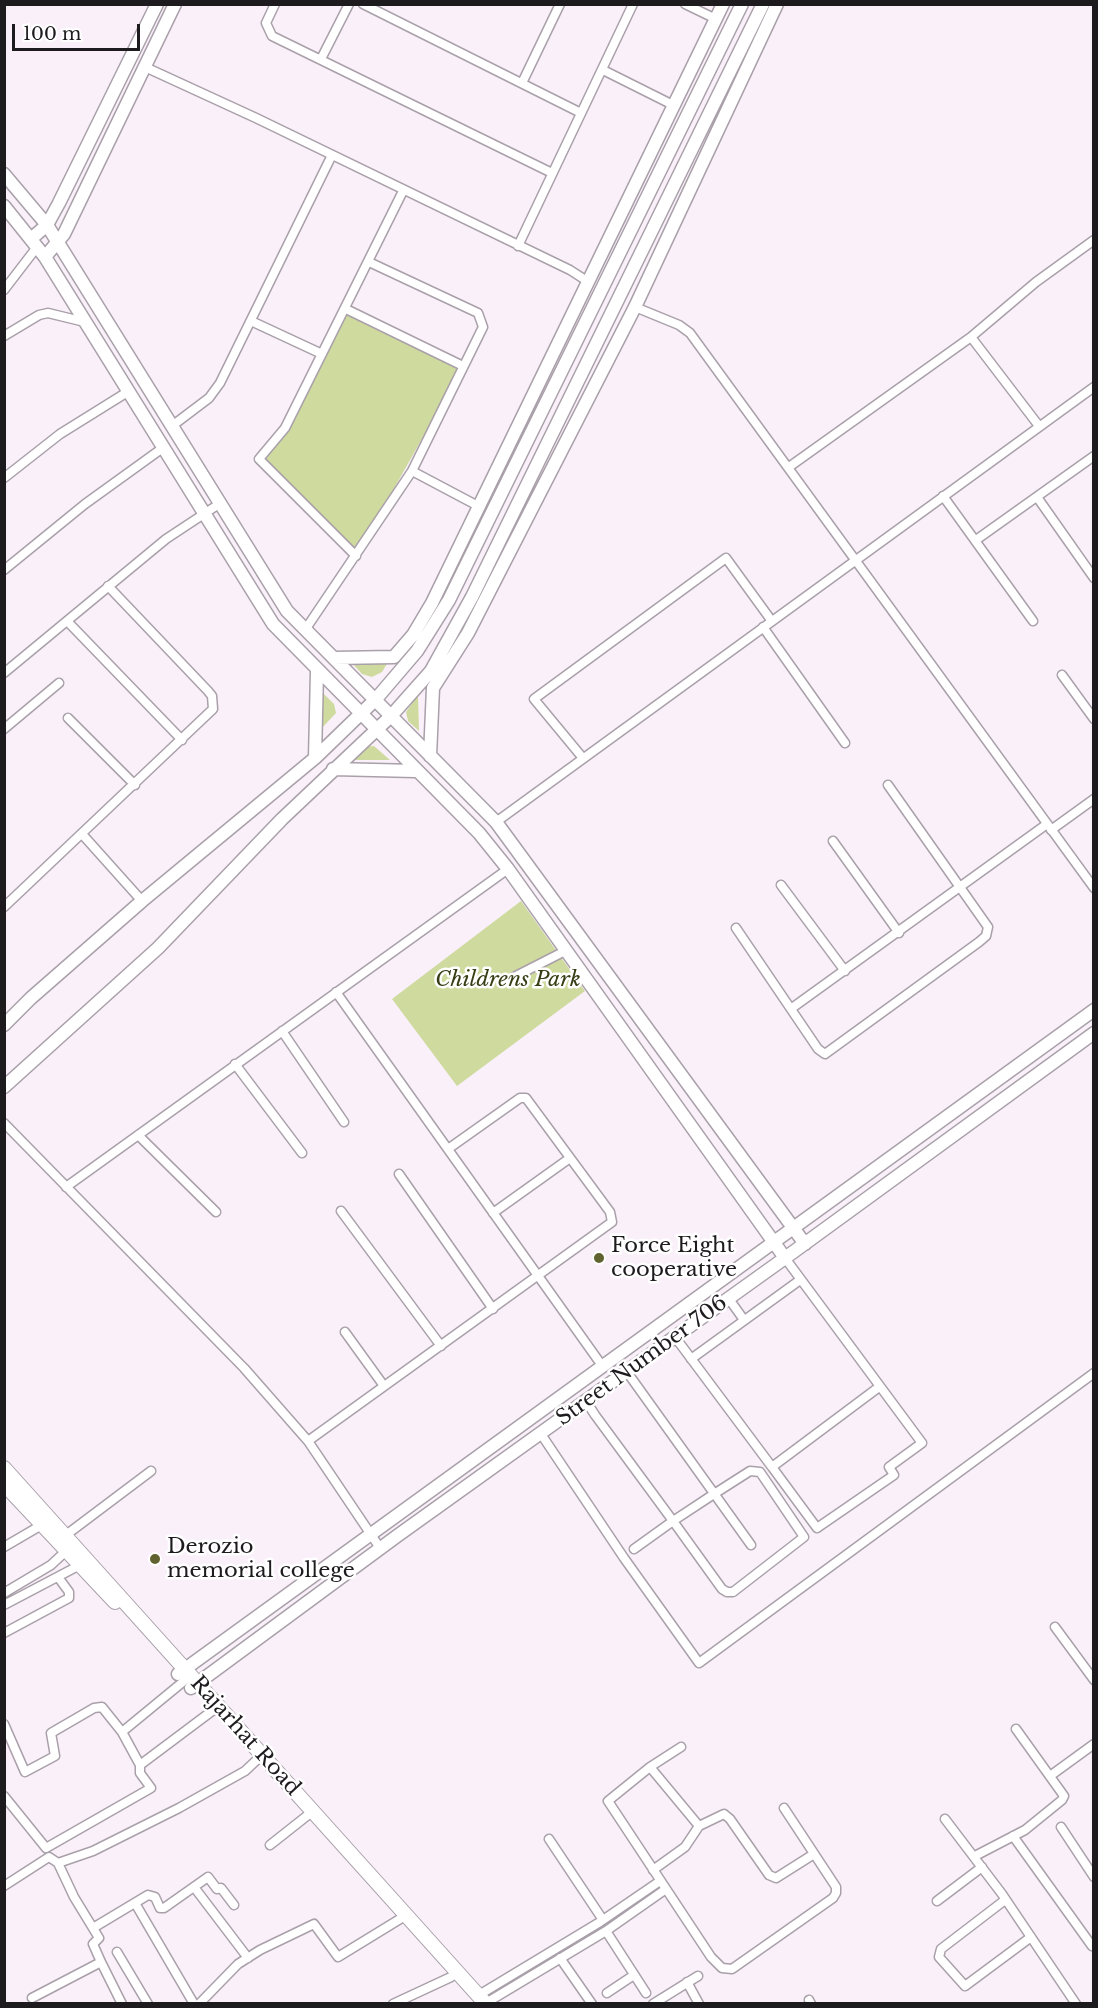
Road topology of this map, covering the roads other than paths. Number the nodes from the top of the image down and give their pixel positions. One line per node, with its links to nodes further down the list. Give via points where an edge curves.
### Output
1 (157, 4): 25 (street)
2 (176, 4): 15 (street)
3 (275, 4): 14 (street, via 266,23 269,34)
4 (349, 4): 14 (street)
5 (363, 4): 17 (street)
6 (560, 4): 17 (street)
7 (633, 4): 16 (street)
8 (686, 4): 13 (street)
9 (723, 4): 13 (street)
10 (742, 4): 52 (street)
11 (763, 4): 50 (street)
12 (777, 4): 33 (street)
13 (716, 19): 18 (street)
14 (321, 59): 21 (street)
15 (145, 67): 20 (street); 27 (street)
16 (603, 70): 18 (street); 19 (street)
17 (522, 83): 19 (street)
18 (675, 106): 31 (street)
19 (581, 112): 21 (street)
20 (332, 155): 23 (street); 35 (street)
21 (552, 173): 28 (street)
22 (4, 174): 25 (street)
23 (403, 191): 28 (street); 30 (street)
24 (4, 206): 29 (street)
25 (47, 225): 27 (street); 29 (street)
26 (1094, 240): 38 (street)
27 (58, 243): 29 (street); 43 (street)
28 (518, 246): 31 (street)
29 (38, 248): 32 (street); 36 (street)
30 (369, 262): 34 (street); 40 (street, via 480,315 483,327)
31 (587, 281): 47 (street)
32 (4, 290)
33 (635, 308): 48 (street, via 690,333); 53 (street)
34 (346, 309): 39 (street); 40 (street)
35 (251, 321): 39 (street); 43 (street, via 209,399)
36 (85, 322): 37 (street, via 48,313); 42 (street)
37 (4, 336)
38 (971, 337): 44 (street); 48 (street)
39 (322, 354): 60 (street, via 285,428 259,459)
40 (464, 366): 49 (street)
41 (1094, 387): 44 (street)
42 (129, 391): 45 (street); 51 (street, via 60,434)
43 (172, 426): 56 (street)
44 (1039, 426): 54 (street)
45 (164, 447): 58 (street); 62 (street)
46 (1094, 456): 55 (street)
47 (503, 459): 52 (street); 57 (street)
48 (789, 467): 61 (street)
49 (412, 471): 57 (street); 60 (street)
50 (534, 472): 53 (street); 77 (street, via 452,637 431,671)
51 (4, 478)
52 (509, 480): 75 (street, via 430,633 402,672)
53 (539, 495): 84 (street, via 468,633 433,688)
54 (943, 496): 59 (street); 61 (street)
55 (1037, 497): 59 (street); 63 (street)
56 (219, 504): 58 (street); 69 (street, via 287,611)
57 (480, 507): 70 (street, via 432,603 398,654)
58 (204, 514): 64 (street); 71 (street, via 273,624)
59 (976, 540): 67 (street)
60 (356, 556): 69 (street)
61 (856, 560): 65 (street); 93 (street)
62 (4, 570)
63 (1094, 578)
64 (108, 586): 66 (street); 82 (street, via 212,696 210,714)
65 (771, 620): 68 (street); 85 (street, via 726,558 534,699)
66 (67, 621): 72 (street); 82 (street)
67 (1034, 621)
68 (763, 627): 83 (street); 85 (street)
69 (305, 630): 70 (street)
70 (334, 658): 75 (street)
71 (317, 671): 76 (street); 86 (street)
72 (4, 673)
73 (1062, 675): 79 (street)
74 (59, 683): 80 (street)
75 (376, 699): 76 (street); 77 (street)
76 (360, 715): 81 (street); 86 (street)
77 (391, 716): 81 (street); 84 (street)
78 (68, 718): 89 (street)
79 (1094, 719)
80 (4, 729)
81 (375, 730): 87 (street); 88 (street)
82 (182, 740): 89 (street)
83 (845, 742)
84 (430, 756): 92 (street)
85 (582, 757): 92 (street)
86 (315, 758): 100 (street)
87 (333, 769): 88 (street); 114 (street, via 158,948)
88 (416, 771): 96 (street, via 479,833)
89 (135, 784): 94 (street)
90 (888, 785): 98 (street)
91 (1094, 799): 93 (street)
92 (496, 822): 126 (street)
93 (1049, 827): 98 (street); 99 (street)
94 (82, 834): 100 (street); 101 (street)
95 (832, 841): 103 (street)
96 (508, 869): 104 (street); 107 (street)
97 (781, 885): 105 (street)
98 (962, 888): 103 (street); 108 (street, via 988,927 986,936 833,1050 825,1054 818,1049)
99 (1094, 888)
100 (142, 901): 110 (street)
101 (4, 907)
102 (736, 928): 108 (street)
103 (899, 933): 105 (street)
104 (567, 950): 106 (street); 127 (street)
105 (845, 971): 108 (street)
106 (514, 977)
107 (336, 992): 111 (street); 118 (street)
108 (792, 1008)
109 (1094, 1010): 126 (street)
110 (4, 1025)
111 (282, 1031): 113 (street); 115 (street)
112 (1094, 1033): 128 (street, Street Number 706)
113 (235, 1064): 117 (street); 119 (street)
114 (4, 1087)
115 (344, 1122)
116 (4, 1123): 122 (street)
117 (138, 1135): 122 (street); 124 (street)
118 (448, 1149): 120 (street, via 520,1098 526,1098); 125 (street)
119 (302, 1153)
120 (570, 1158): 125 (street); 130 (street, via 610,1212 612,1222)
121 (399, 1174): 133 (street)
122 (66, 1187): 146 (street, via 244,1368)
123 (341, 1211): 137 (street)
124 (216, 1212)
125 (493, 1213): 130 (street)
126 (793, 1229): 127 (street); 128 (street)
127 (774, 1241): 129 (street); 139 (street)
128 (805, 1244): 129 (street, Street Number 706)
129 (785, 1258): 131 (street); 132 (street, Street Number 706)
130 (538, 1276): 133 (street); 139 (street)
131 (800, 1280): 134 (street); 143 (street)
132 (729, 1299): 134 (street); 136 (street, Street Number 706)
133 (493, 1309): 137 (street)
134 (744, 1320): 138 (street)
135 (345, 1332): 142 (street)
136 (675, 1337): 138 (street); 140 (street, Street Number 706)
137 (441, 1346): 142 (street)
138 (691, 1359): 147 (street)
139 (603, 1367): 155 (street)
140 (627, 1372): 144 (street, Street Number 706); 151 (street)
141 (1094, 1373): 145 (street, via 699,1664)
142 (384, 1386): 146 (street)
143 (879, 1387): 147 (street); 147 (street, via 922,1443 889,1467 894,1475 817,1528)
144 (586, 1401): 145 (street, Street Number 706); 152 (street)
145 (541, 1434): 158 (street, Street Number 706)
146 (309, 1441): 155 (street)
147 (772, 1467)
148 (4, 1468): 153 (main road, Rajarhat Road)
149 (151, 1471): 154 (street)
150 (4, 1484): 153 (main road, Rajarhat Road)
151 (714, 1494): 152 (street); 152 (street, via 750,1471 760,1472 804,1537 733,1592 727,1592); 156 (street)
152 (673, 1521): 159 (street)
153 (47, 1522): 154 (main road, Rajarhat Road); 157 (street); 160 (main road, Rajarhat Road)
154 (66, 1535): 167 (main road, Rajarhat Road)
155 (372, 1535): 158 (street); 167 (street)
156 (751, 1545)
157 (4, 1547)
158 (380, 1548): 167 (street, Street Number 706)
159 (634, 1549)
160 (66, 1550): 161 (main road, Rajarhat Road); 163 (street)
161 (80, 1564): 162 (street); 167 (main road, Rajarhat Road)
162 (58, 1577): 164 (street); 166 (street, via 69,1598)
163 (4, 1593)
164 (4, 1605)
165 (1055, 1628): 168 (street)
166 (4, 1633)
167 (187, 1679): 169 (main road, Rajarhat Road); 172 (street); 175 (main road, Rajarhat Road)
168 (1094, 1680)
169 (213, 1711): 175 (main road, Rajarhat Road); 176 (street)
170 (4, 1724): 172 (street, via 25,1772 55,1756 51,1733 94,1708 102,1707)
171 (1016, 1729): 178 (street)
172 (122, 1732): 176 (street)
173 (1094, 1744): 178 (street)
174 (681, 1747): 177 (street)
175 (260, 1757): 181 (main road, Rajarhat Road); 191 (street, via 230,1780 179,1808 93,1851); 222 (main road, Rajarhat Road)
176 (140, 1765): 188 (street, via 140,1773 151,1788)
177 (650, 1767): 183 (street); 193 (street, via 608,1801)
178 (1050, 1776): 185 (street, via 1062,1790 1062,1800)
179 (4, 1796): 188 (street)
180 (784, 1808): 189 (street)
181 (308, 1815): 187 (street); 203 (main road, Rajarhat Road)
182 (945, 1819): 190 (street)
183 (699, 1826): 189 (street, via 724,1814 769,1875 776,1878); 193 (street, via 685,1848)
184 (1061, 1827): 194 (street)
185 (1013, 1836): 190 (street); 208 (street)
186 (549, 1839): 204 (street)
187 (270, 1845)
188 (47, 1853): 191 (street); 196 (street)
189 (814, 1854): 198 (street, via 836,1887 832,1898 732,1969 722,1968 711,1957)
190 (975, 1856): 192 (street)
191 (58, 1863): 205 (street)
192 (982, 1868): 199 (street); 200 (street)
193 (653, 1870): 195 (street)
194 (1094, 1877)
195 (660, 1881): 198 (street); 204 (street)
196 (4, 1886)
197 (194, 1887): 201 (street, via 164,1908 152,1895); 202 (street, via 208,1877); 210 (street)
198 (666, 1889): 206 (street)
199 (1005, 1900): 207 (street); 207 (street, via 940,1949 939,1957 965,1986)
200 (937, 1901)
201 (135, 1903): 205 (street); 225 (street)
202 (234, 1905)
203 (400, 1919): 210 (street, via 338,1957 315,1924); 216 (main road, Rajarhat Road)
204 (603, 1920): 214 (street)
205 (93, 1928): 212 (street, via 99,1938 93,1944)
206 (606, 1931): 211 (street); 213 (street)
207 (1031, 1937): 230 (street)
208 (1092, 1946)
209 (117, 1952): 224 (street)
210 (248, 1958): 225 (street)
211 (560, 1958): 218 (street); 227 (street)
212 (101, 1962): 221 (street); 223 (street)
213 (634, 1975): 219 (street); 220 (street)
214 (507, 1976): 218 (street); 222 (street)
215 (698, 1976): 217 (street)
216 (452, 1977): 222 (main road, Rajarhat Road); 226 (street)
217 (687, 1982): 228 (street); 229 (street)
218 (514, 1987): 222 (street)
219 (608, 1993)
220 (646, 1993)
221 (32, 1998)
222 (482, 2001)
223 (122, 2004)
224 (148, 2004)
225 (196, 2004)
226 (393, 2004)
227 (591, 2004)
228 (652, 2004)
229 (699, 2004)
230 (1076, 2004)

